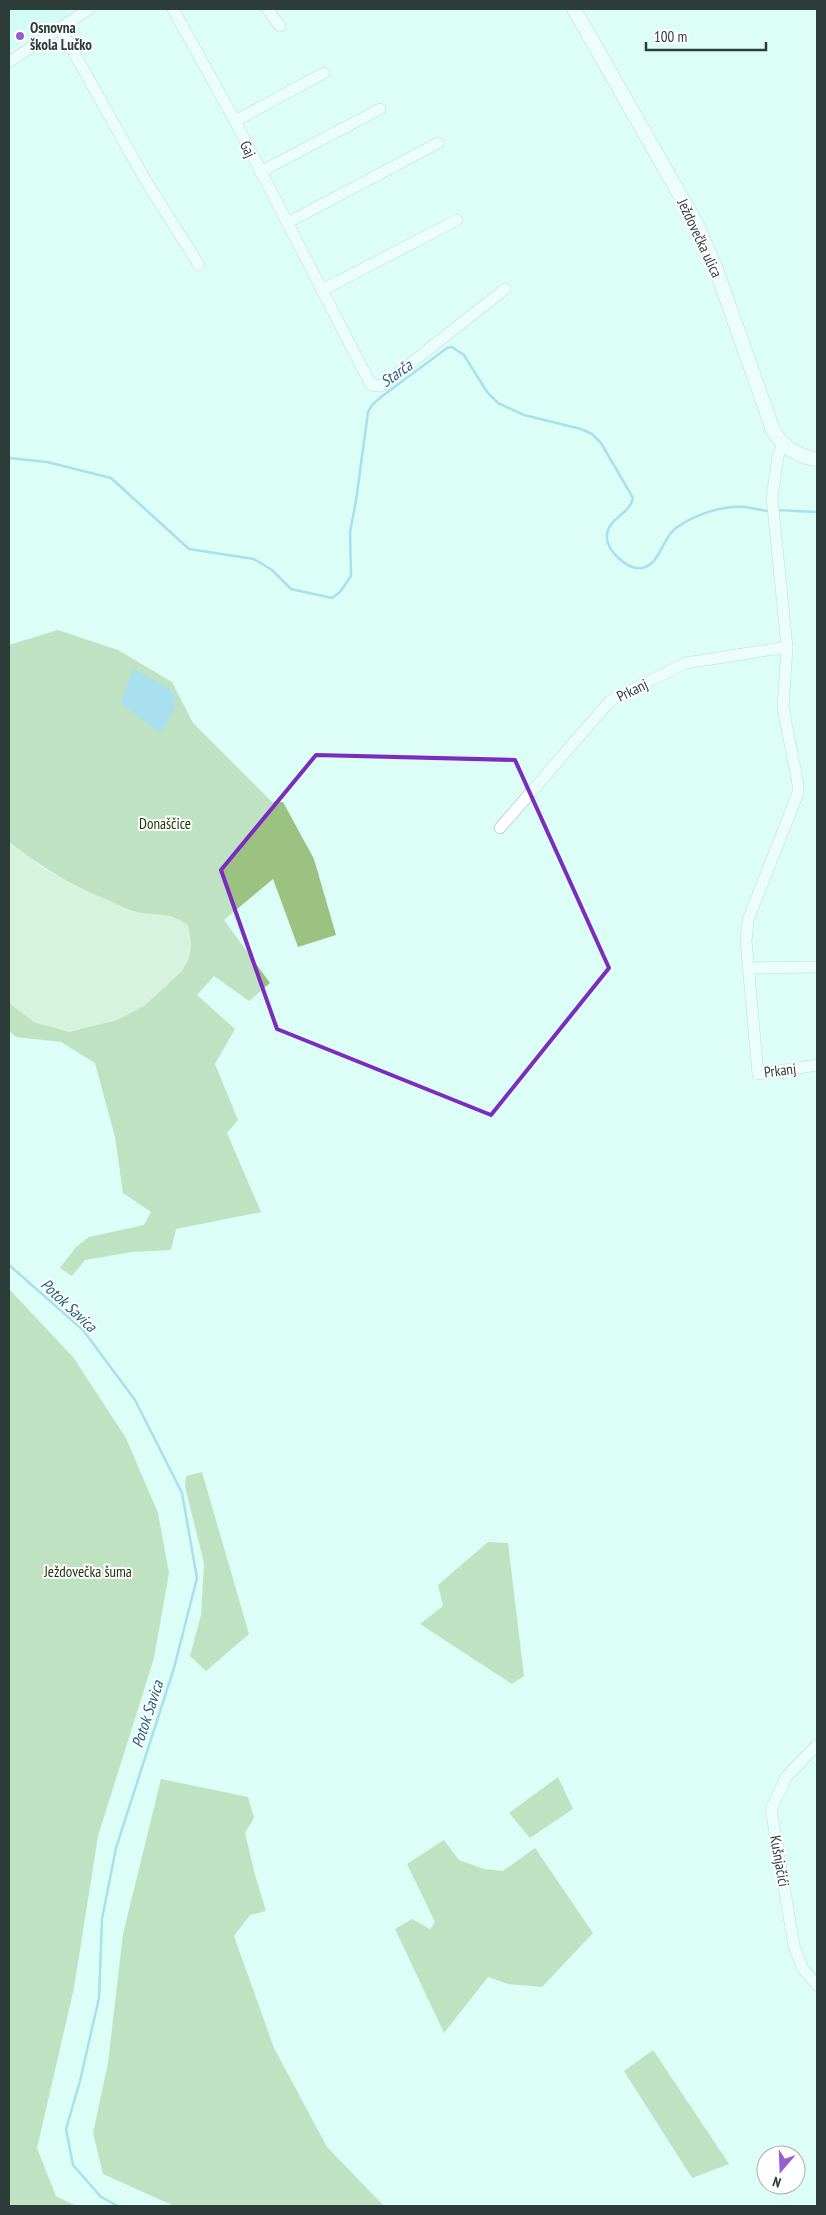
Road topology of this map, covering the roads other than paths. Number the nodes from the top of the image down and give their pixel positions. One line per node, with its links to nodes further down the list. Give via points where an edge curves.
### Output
1 (89, 9): 6 (street)
2 (174, 9): 10 (street, Gaj)
3 (267, 9): 5 (street)
4 (574, 9): 18 (main road, Ježdovečka ulica, via 696,225 716,269 773,430)
5 (280, 26)
6 (60, 28): 7 (street); 15 (street, via 146,180)
7 (9, 62)
8 (324, 73): 10 (street)
9 (380, 109): 12 (street)
10 (235, 121): 12 (street, Gaj)
11 (438, 143): 14 (street)
12 (260, 172): 14 (street, Gaj)
13 (457, 220): 17 (street)
14 (287, 223): 17 (street, Gaj)
15 (199, 265)
16 (505, 289): 17 (street, Gaj, via 387,382 375,386 368,381)
17 (322, 290)
18 (783, 445): 19 (main road, via 799,455); 20 (street, Prkanj, via 775,468 772,502)
19 (817, 460)
20 (787, 647): 21 (street, Prkanj, via 686,663 610,701); 23 (street, Prkanj, via 783,708 798,793 748,920)
21 (500, 828)
22 (817, 967): 23 (street)
23 (748, 968): 24 (street, Prkanj, via 758,1074)
24 (817, 1065)
25 (817, 1745): 26 (street, Kušnjačići, via 787,1776 771,1809 794,1946 803,1969)
26 (817, 1985)

